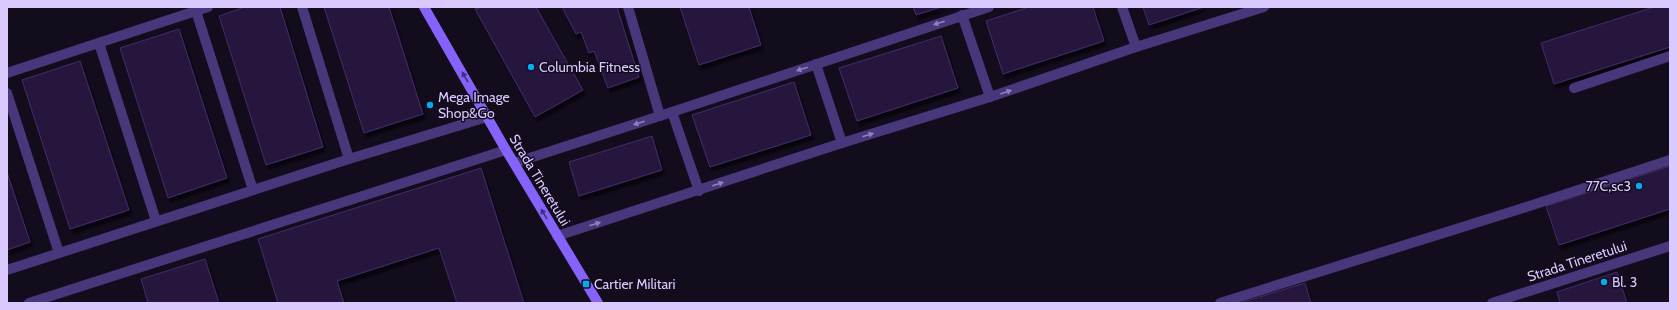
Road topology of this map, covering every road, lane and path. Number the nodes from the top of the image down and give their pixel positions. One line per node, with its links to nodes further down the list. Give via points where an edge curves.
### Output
1 (208, 7): 8 (lane)
2 (302, 7): 23 (lane)
3 (424, 7): 20 (street, Strada Tineretului, one-way to 3)
4 (628, 7): 19 (lane)
5 (989, 7): 9 (lane)
6 (1122, 7): 11 (lane)
7 (1264, 7): 11 (lane)
8 (196, 11): 10 (lane); 26 (lane)
9 (962, 15): 13 (lane, one-way to 13); 17 (lane)
10 (99, 43): 14 (lane); 28 (lane)
11 (1136, 47): 17 (lane, one-way to 11)
12 (1670, 56): 15 (lane)
13 (816, 64): 18 (lane, one-way to 18); 21 (lane)
14 (7, 73)
15 (1574, 88)
16 (7, 93): 31 (lane)
17 (990, 97): 21 (lane, one-way to 17)
18 (672, 112): 19 (lane); 27 (lane)
19 (660, 116): 25 (lane, one-way to 25)
20 (487, 117): 22 (street, Strada Tineretului); 23 (lane)
21 (842, 143): 27 (lane, one-way to 21)
22 (506, 150): 25 (street, Strada Tineretului); 33 (lane)
23 (349, 159): 26 (lane)
24 (1670, 160): 35 (lane)
25 (514, 163): 29 (street, Strada Tineretului, one-way to 25)
26 (253, 190): 28 (lane)
27 (698, 191): 29 (lane, one-way to 27)
28 (156, 221): 31 (lane)
29 (558, 236): 34 (street, Strada Tineretului)
30 (1670, 246): 36 (lane, Strada Tineretului)
31 (59, 253): 32 (lane)
32 (7, 270)
33 (29, 303)
34 (598, 303)
35 (1220, 303)
36 (1492, 303)

